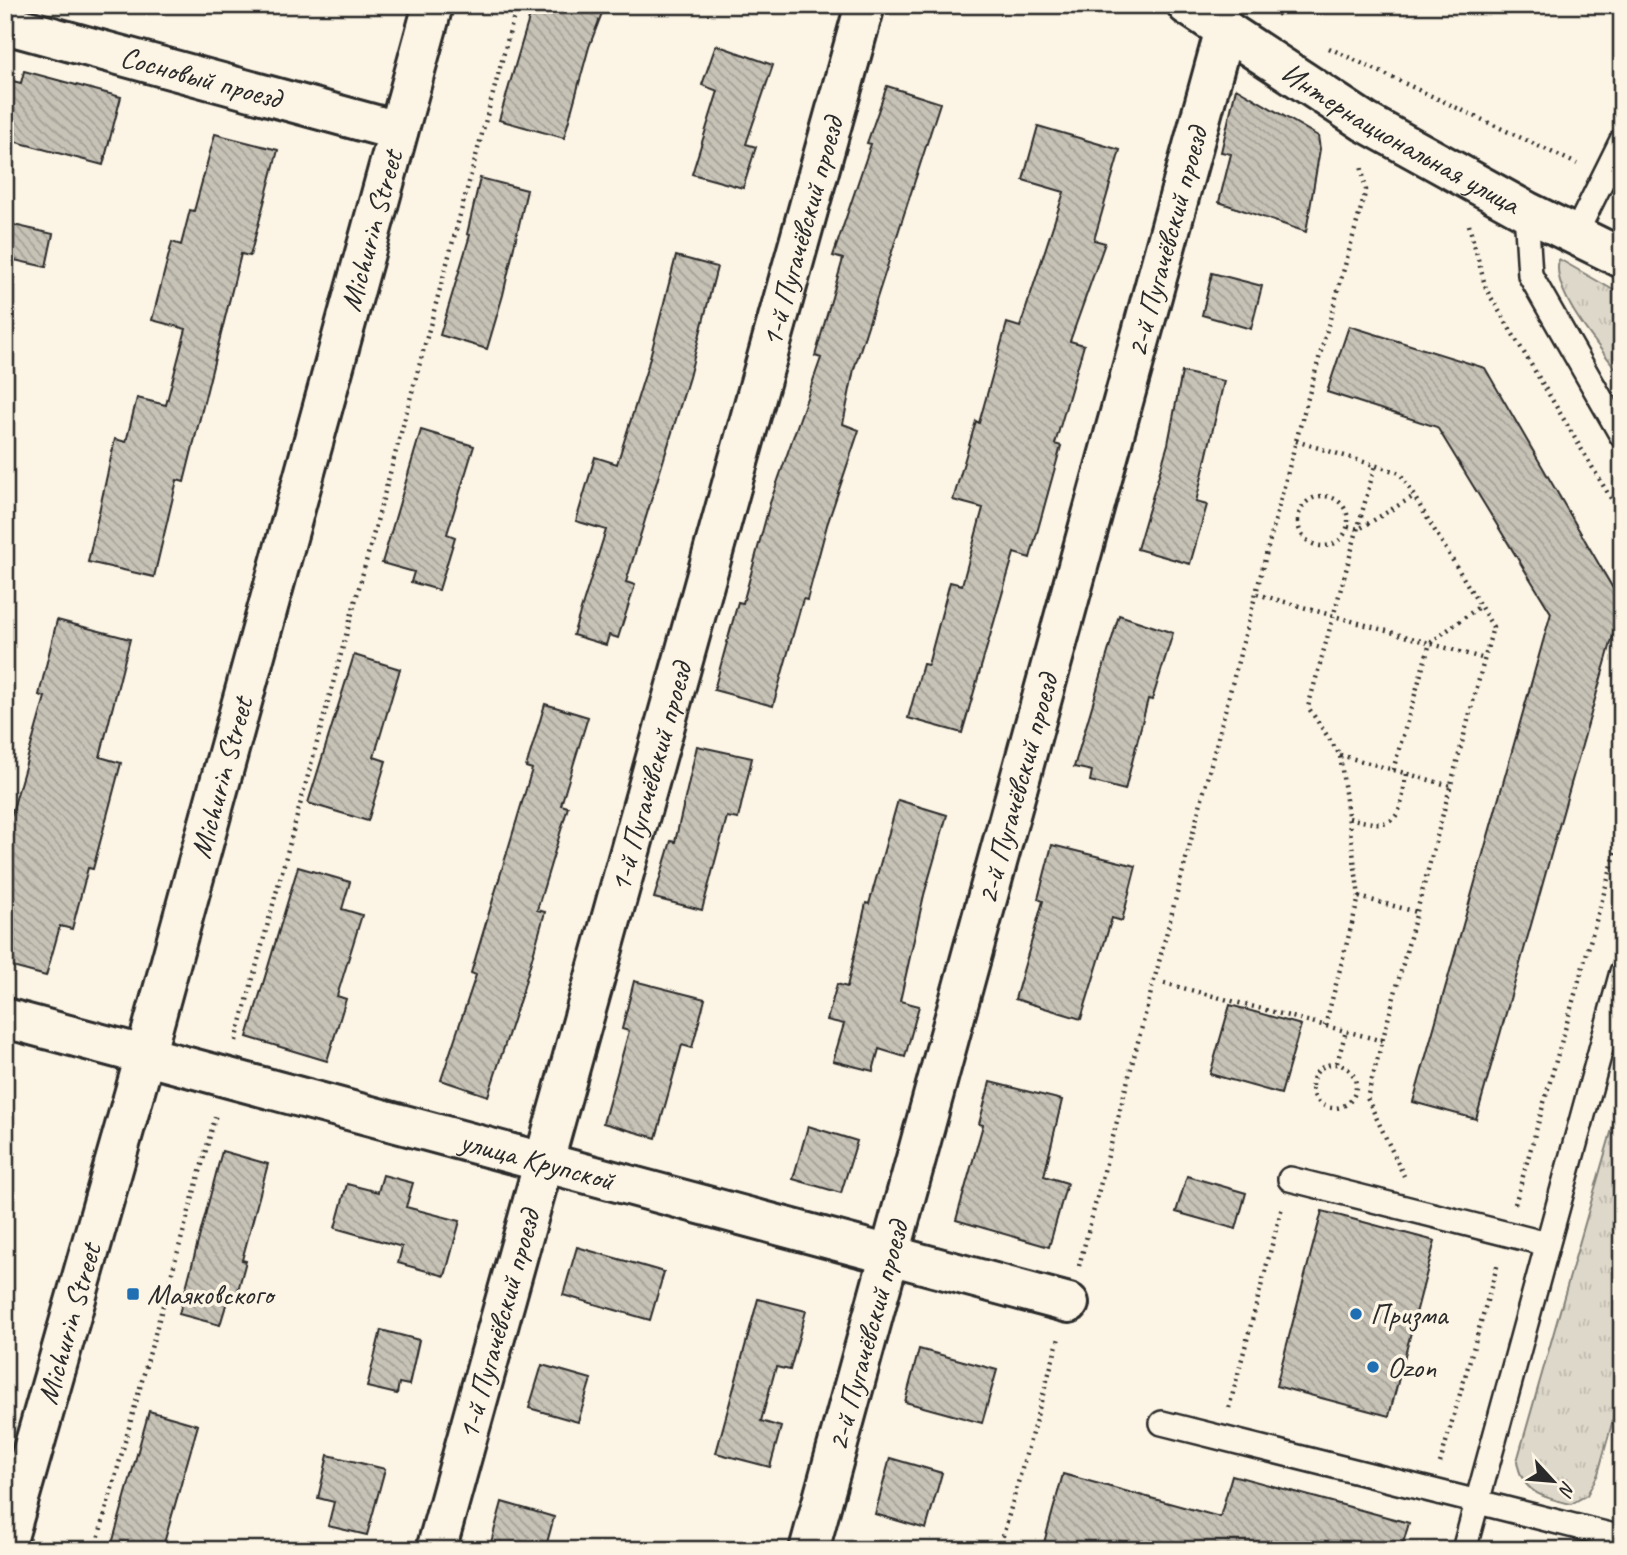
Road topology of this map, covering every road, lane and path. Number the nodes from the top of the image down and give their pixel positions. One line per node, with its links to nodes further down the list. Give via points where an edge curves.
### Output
1 (433, 5): 11 (street, Michurin Street)
2 (517, 5): 46 (path)
3 (865, 5): 49 (street, 1-й Пугачёвский проезд)
4 (1186, 5): 8 (street, Интернациональная улица)
5 (1267, 5): 6 (path)
6 (1287, 21)
7 (5, 24): 11 (street, Сосновый проезд)
8 (1225, 29): 10 (street, Интернациональная улица); 54 (street, 2-й Пугачёвский проезд)
9 (1319, 43): 13 (path)
10 (1365, 122): 14 (street, Интернациональная улица); 19 (path, via 1361,168 1366,190)
11 (398, 131): 44 (street, Michurin Street)
12 (1622, 140): 13 (lane)
13 (1604, 177): 16 (lane)
14 (1526, 211): 16 (street, Интернациональная улица); 18 (lane, via 1530,275)
15 (1466, 216): 22 (path, via 1486,289)
16 (1575, 235): 17 (street, Интернациональная улица)
17 (1622, 258)
18 (1622, 436)
19 (1296, 441): 20 (path); 25 (path)
20 (1375, 466): 21 (path, via 1400,473); 24 (path)
21 (1414, 496): 24 (path); 26 (path)
22 (1622, 517)
23 (1348, 527): 23 (path, via 1347,512 1339,500 1311,498 1301,509 1298,523 1303,536 1314,545 1329,546 1341,539); 24 (path)
24 (1359, 529): 27 (path)
25 (1257, 594): 27 (path); 55 (path)
26 (1480, 606): 28 (path); 29 (path, via 1493,627)
27 (1336, 616): 28 (path); 30 (path, via 1308,707)
28 (1430, 643): 29 (path); 31 (path)
29 (1485, 659): 33 (path)
30 (1340, 755): 31 (path); 34 (path)
31 (1393, 770): 32 (path)
32 (1406, 773): 33 (path); 34 (path, via 1402,804 1394,819 1379,826)
33 (1451, 786): 37 (path)
34 (1349, 818): 36 (path)
35 (1622, 831): 52 (path)
36 (1359, 897): 37 (path); 41 (path)
37 (1417, 912): 43 (path)
38 (1622, 972): 53 (lane)
39 (1164, 983): 41 (path)
40 (5, 1018): 44 (street, улица Крупской)
41 (1325, 1026): 42 (path)
42 (1346, 1031): 43 (path); 45 (path)
43 (1382, 1041): 48 (path)
44 (145, 1056): 46 (street, улица Крупской); 61 (street, Michurin Street)
45 (1337, 1063): 47 (path, via 1350,1069 1357,1081); 47 (path, via 1323,1066 1313,1076 1315,1097 1332,1108 1346,1105)
46 (226, 1077): 49 (street, улица Крупской); 62 (path)
47 (1355, 1094): 48 (path)
48 (1367, 1098): 51 (path)
49 (543, 1162): 54 (street, улица Крупской); 63 (street, 1-й Пугачёвский проезд)
50 (1290, 1179): 51 (lane); 57 (path)
51 (1420, 1212): 52 (lane)
52 (1506, 1234): 53 (lane); 58 (path)
53 (1547, 1244): 59 (lane)
54 (891, 1255): 55 (street, улица Крупской); 64 (street, 2-й Пугачёвский проезд)
55 (1069, 1303): 65 (path)
56 (1162, 1423): 57 (lane)
57 (1221, 1438): 58 (lane)
58 (1433, 1491): 59 (lane)
59 (1477, 1501): 60 (lane); 66 (lane)
60 (1622, 1538)
61 (5, 1548)
62 (95, 1550)
63 (436, 1550)
64 (809, 1550)
65 (999, 1550)
66 (1464, 1550)

